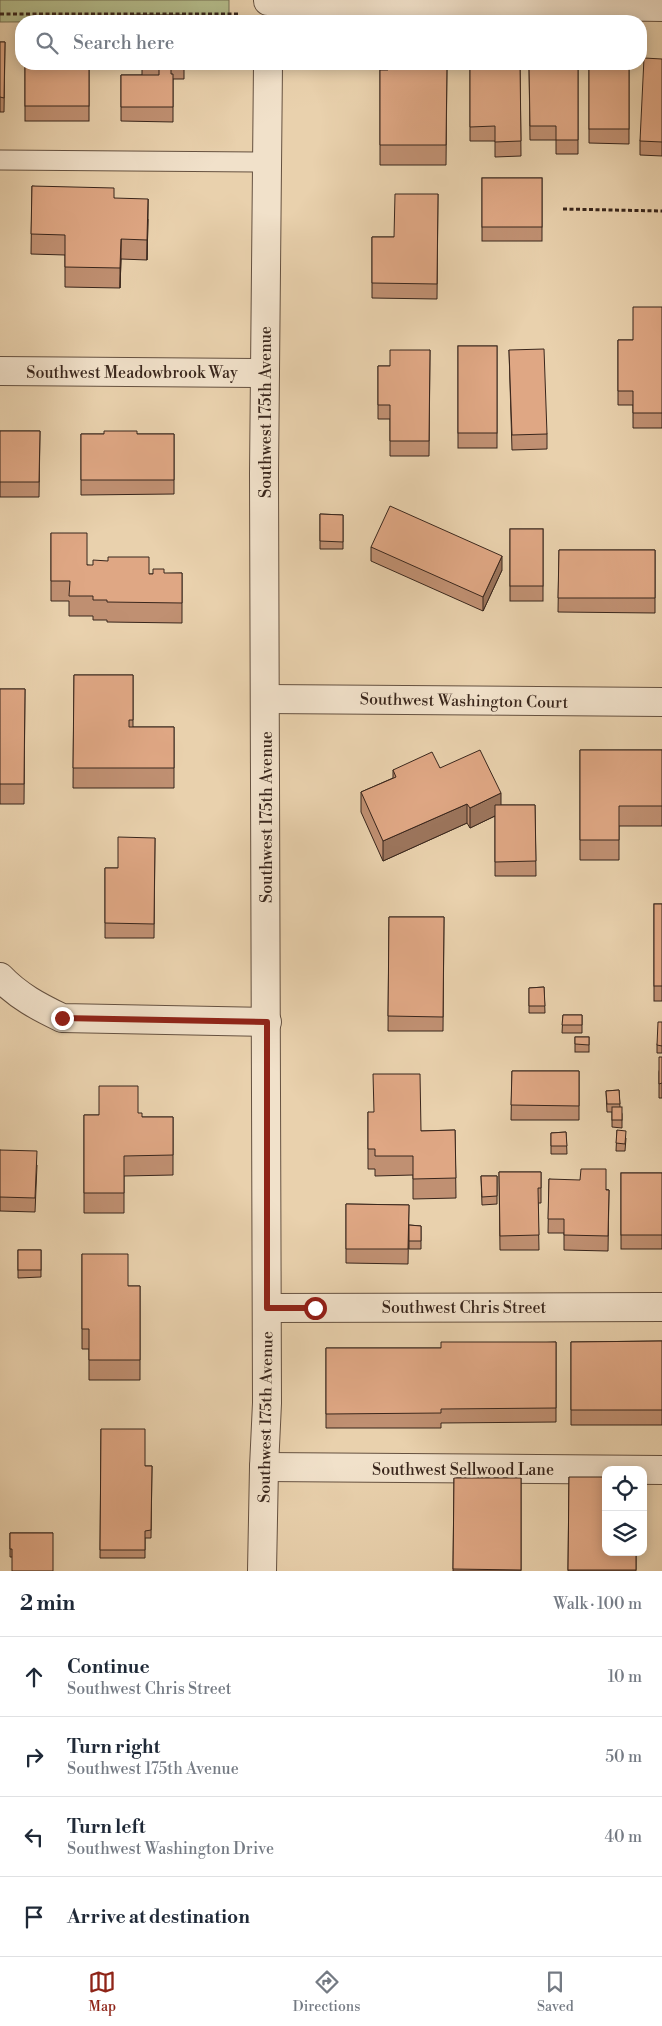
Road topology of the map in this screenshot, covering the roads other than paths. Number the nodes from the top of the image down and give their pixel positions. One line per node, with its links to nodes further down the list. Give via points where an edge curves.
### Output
1 (662, 6): 2 (street)
2 (268, 9)
3 (268, 70): 5 (street, Southwest 175th Avenue)
4 (0, 160): 5 (lane)
5 (267, 162): 7 (street, Southwest 175th Avenue)
6 (0, 371): 7 (street, Southwest Meadowbrook Way)
7 (265, 373): 8 (street, Southwest 175th Avenue)
8 (265, 699): 9 (street, Southwest Washington Court); 11 (street, Southwest 175th Avenue)
9 (662, 702)
10 (0, 977): 11 (street, via 34,1005 62,1018)
11 (267, 1022): 13 (street, Southwest 175th Avenue)
12 (662, 1307): 13 (street, Southwest Chris Street)
13 (267, 1308): 14 (street, Southwest 175th Avenue)
14 (264, 1467): 15 (street, Southwest Sellwood Lane); 16 (street, Southwest 175th Avenue)
15 (662, 1470)
16 (262, 1571)

